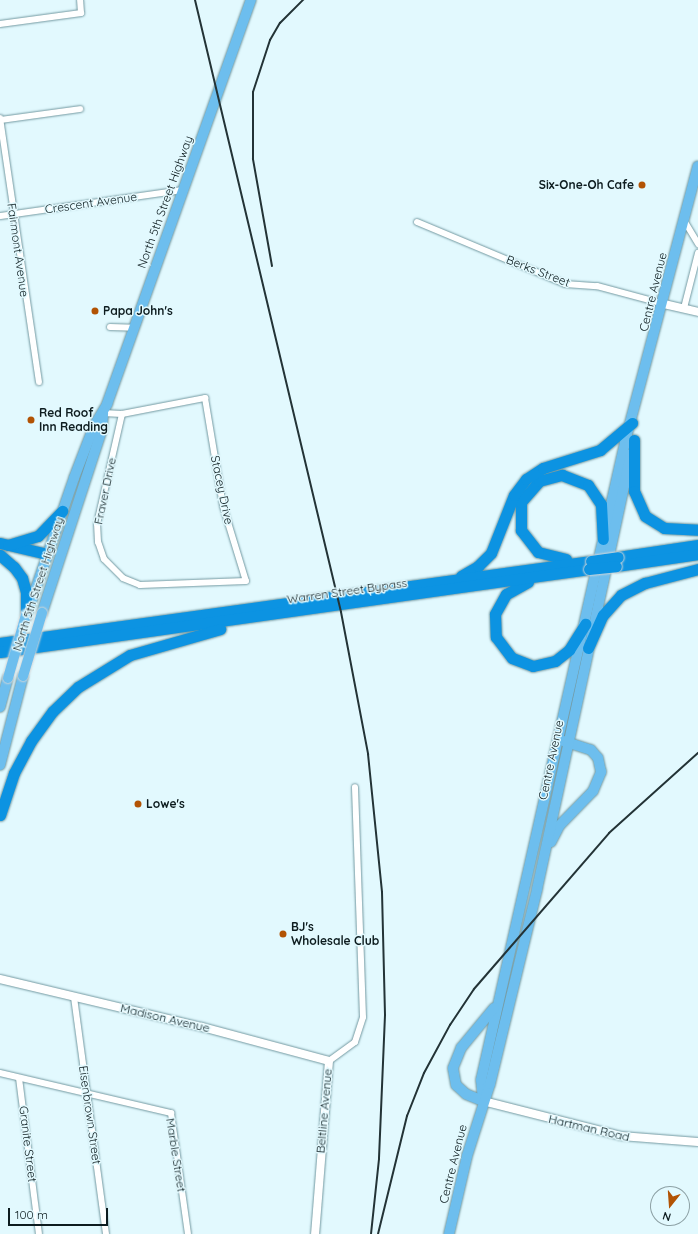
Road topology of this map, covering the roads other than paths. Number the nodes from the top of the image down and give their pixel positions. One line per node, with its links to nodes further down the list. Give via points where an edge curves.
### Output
1 (80, 0): 3 (street, via 81,13)
2 (251, 0): 7 (main road, North 5th Street Highway)
3 (0, 24)
4 (80, 109): 5 (street)
5 (0, 119): 8 (street, Fairmont Avenue)
6 (698, 166): 10 (main road, Centre Avenue)
7 (183, 190): 8 (street, Crescent Avenue); 18 (main road, North 5th Street Highway)
8 (13, 214): 9 (street, Crescent Avenue); 19 (street, Fairmont Avenue)
9 (0, 216)
10 (684, 220): 12 (street); 14 (main road, Centre Avenue)
11 (417, 222): 14 (street, Berks Street, via 565,284 597,286)
12 (698, 244)
13 (698, 253): 15 (street)
14 (664, 304): 15 (street); 22 (main road, Centre Avenue)
15 (684, 308): 16 (street)
16 (698, 312)
17 (110, 327): 18 (street)
18 (134, 328): 20 (main road, North 5th Street Highway)
19 (39, 382)
20 (103, 413): 21 (street); 24 (main road, North 5th Street Highway, via 94,426); 32 (main road, North 5th Street Highway, via 102,429)
21 (122, 414): 38 (street, Stacey Drive, via 205,398 223,506); 38 (street, Fraver Drive, via 97,524 98,542 104,559 123,578 140,585)
22 (632, 423): 23 (main road, Centre Avenue); 26 (main road, Centre Avenue); 37 (highway, via 600,450 543,468 526,479 514,494 488,558 473,570)
23 (634, 440): 25 (highway, via 634,491 641,510 654,524 664,528); 44 (main road, Centre Avenue)
24 (62, 511): 28 (highway, via 38,536); 31 (main road, North 5th Street Highway)
25 (698, 530)
26 (603, 539): 34 (highway, via 599,499 582,480 566,475 550,476 535,483 524,495 519,522 532,548 549,558); 41 (main road, Centre Avenue)
27 (698, 545): 33 (highway, Warren Street Bypass)
28 (3, 546): 31 (highway)
29 (698, 554): 33 (highway, Warren Street Bypass)
30 (0, 555): 40 (highway, via 22,578 26,592)
31 (46, 557): 32 (main road); 40 (main road, North 5th Street Highway)
32 (58, 560): 49 (main road, North 5th Street Highway, bridge, via 23,676)
33 (617, 561): 34 (highway, Warren Street Bypass, bridge)
34 (590, 565): 36 (highway, Warren Street Bypass); 37 (highway, Warren Street Bypass)
35 (698, 569): 44 (highway, via 645,583 621,595 604,615)
36 (544, 576): 39 (highway, Warren Street Bypass); 41 (highway, via 513,589 498,606 494,628 505,652 529,665 551,663 566,653)
37 (450, 580): 42 (highway, Warren Street Bypass)
38 (246, 581)
39 (291, 612): 43 (highway, Warren Street Bypass); 51 (highway, via 142,650 88,679 53,711 31,741 14,773)
40 (26, 615): 47 (main road, North 5th Street Highway, bridge)
41 (584, 624): 48 (main road, Centre Avenue)
42 (0, 643)
43 (54, 647): 45 (highway, Warren Street Bypass); 46 (highway)
44 (588, 648): 48 (main road, Centre Avenue)
45 (0, 652)
46 (0, 659)
47 (0, 707)
48 (564, 741): 52 (main road, Centre Avenue); 52 (main road, via 587,747 594,753 599,762 600,777 593,791 560,826); 54 (main road, Centre Avenue)
49 (0, 765)
50 (355, 787): 56 (street, Beltline Avenue, via 363,1017 355,1042)
51 (0, 815)
52 (545, 852): 60 (main road, Centre Avenue, via 490,1084)
53 (0, 979): 55 (street, Madison Avenue)
54 (502, 992): 60 (main road, Centre Avenue, via 481,1080); 60 (main road, via 489,1017 461,1048 454,1063 456,1085 466,1094)
55 (74, 997): 56 (street, Madison Avenue, via 202,1027); 59 (street, Eisenbrown Street)
56 (329, 1061): 65 (street, Beltline Avenue)
57 (0, 1073): 58 (street)
58 (19, 1078): 59 (street); 62 (street, Granite Street)
59 (87, 1093): 63 (street, Eisenbrown Street); 64 (street, Marble Street, via 171,1113)
60 (483, 1101): 61 (street, Hartman Road, via 621,1136); 66 (main road, Centre Avenue)
61 (698, 1142)
62 (39, 1234)
63 (106, 1234)
64 (188, 1234)
65 (314, 1234)
66 (449, 1234)

